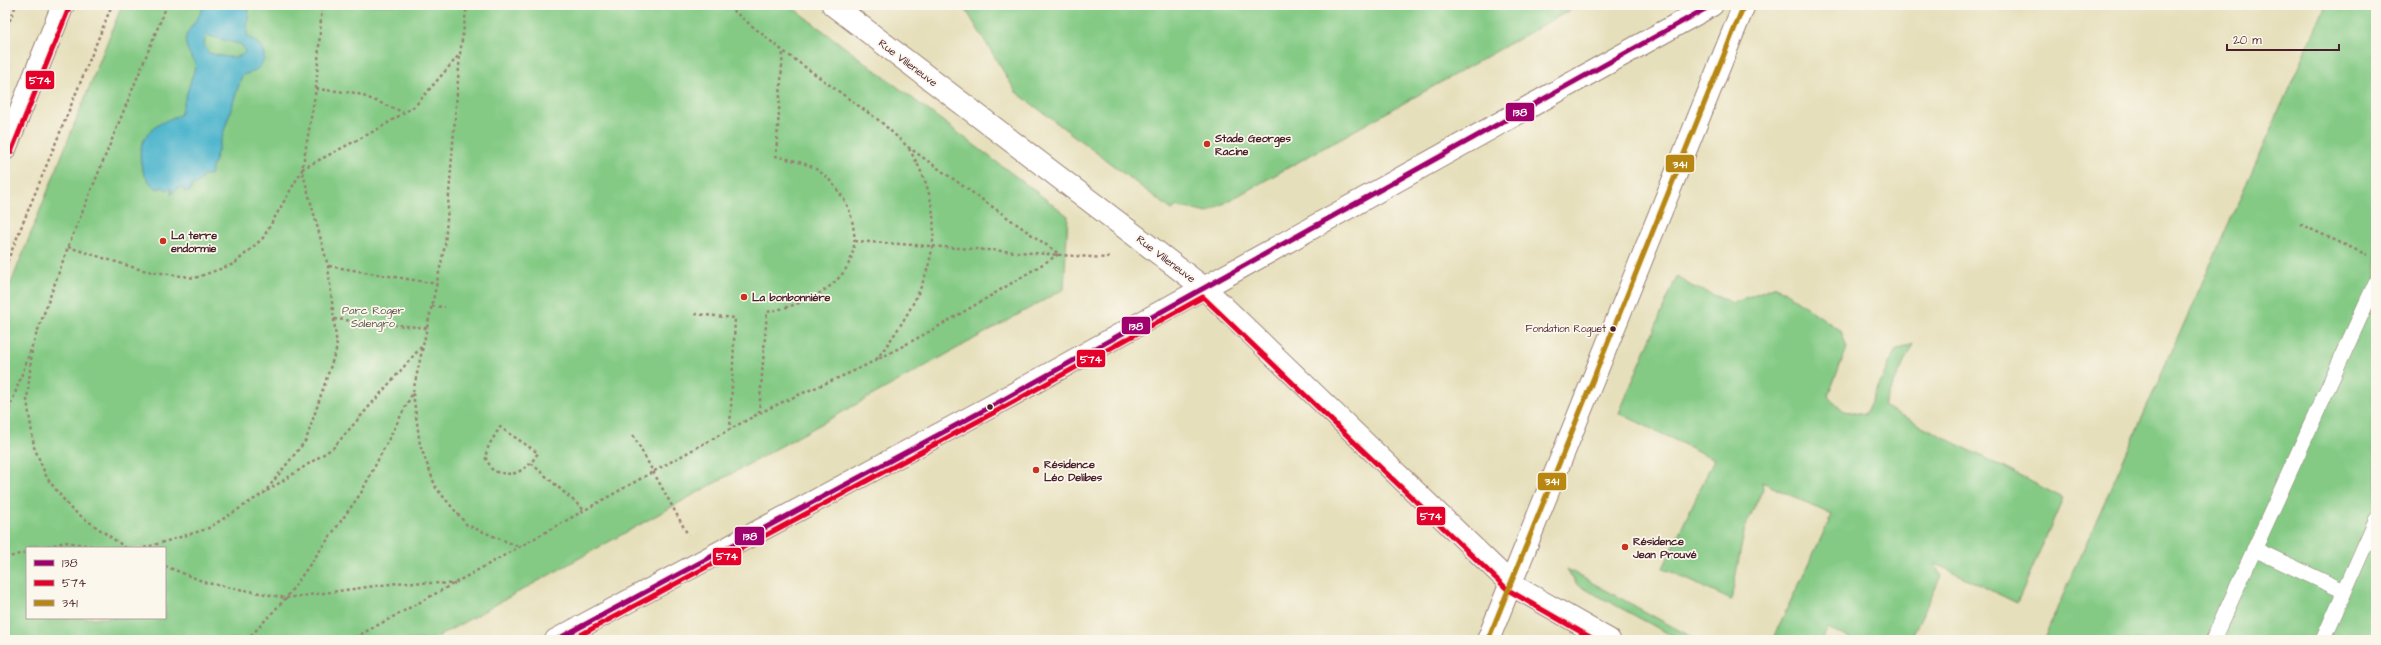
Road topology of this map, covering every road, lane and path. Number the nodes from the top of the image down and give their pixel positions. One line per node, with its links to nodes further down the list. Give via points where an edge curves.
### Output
1 (16, 5): 11 (path)
2 (63, 5): 17 (street)
3 (112, 5): 27 (path)
4 (167, 5): 23 (path)
5 (322, 5): 14 (path)
6 (468, 5): 13 (path)
7 (726, 5): 12 (path)
8 (833, 5): 21 (street, Rue Villeneuve)
9 (1712, 5): 30 (street)
10 (1744, 5): 60 (street)
11 (5, 32)
12 (783, 51): 16 (path, via 881,122); 20 (path, via 776,156 810,165 835,184 851,211)
13 (460, 54): 15 (path, via 415,106); 29 (path, via 445,245)
14 (316, 89): 15 (path, via 356,93); 18 (path)
15 (403, 112): 18 (path, via 378,129)
16 (908, 147): 22 (path, via 921,168 928,190 933,216); 24 (path)
17 (5, 149)
18 (302, 170): 23 (path, via 263,238 234,264 195,278 142,270); 26 (path)
19 (2300, 224): 25 (path)
20 (855, 241): 22 (path); 40 (path, via 848,267 834,283 816,296 791,307 767,312)
21 (1142, 241): 24 (path, via 1106,258); 30 (street, Rue Villeneuve)
22 (934, 246): 24 (path); 38 (path, via 917,299 900,328)
23 (68, 247): 37 (path)
24 (1059, 254): 38 (path, via 970,309)
25 (2369, 256)
26 (328, 266): 29 (path); 34 (path)
27 (5, 267)
28 (2376, 282): 54 (lane)
29 (437, 284): 31 (path)
30 (1204, 288): 57 (street, via 992,406); 60 (street, Rue Villeneuve)
31 (432, 306): 32 (path); 35 (path)
32 (445, 307)
33 (695, 314): 42 (path, via 735,318)
34 (334, 319): 35 (path); 46 (path, via 337,346 306,440)
35 (427, 328): 36 (path)
36 (423, 345): 39 (path); 46 (path, via 333,448)
37 (33, 347): 41 (path); 52 (path, via 27,400 34,447 47,478 71,509)
38 (875, 361): 40 (path)
39 (413, 392): 49 (path, via 420,445 436,488 467,525); 62 (path, via 361,492)
40 (759, 414): 42 (path)
41 (5, 421)
42 (730, 431): 45 (path)
43 (633, 435): 45 (path)
44 (531, 462): 44 (path, via 538,453 500,427 485,457 493,471 517,474); 47 (path)
45 (654, 472): 47 (path); 57 (path)
46 (264, 493): 53 (path, via 206,529)
47 (584, 510): 49 (path)
48 (2376, 520): 61 (lane)
49 (518, 546): 59 (path)
50 (46, 547): 51 (path, via 64,542)
51 (99, 547)
52 (125, 547)
53 (147, 547)
54 (2254, 549): 61 (lane); 68 (lane)
55 (26, 552): 56 (path)
56 (5, 558)
57 (702, 562): 65 (street)
58 (166, 566): 62 (path, via 207,583)
59 (455, 584): 62 (path, via 405,582); 64 (path)
60 (1512, 585): 66 (street); 67 (street, Rue Villeneuve)
61 (2344, 591): 69 (lane)
62 (286, 598): 63 (path)
63 (247, 640)
64 (350, 640)
65 (556, 640)
66 (1488, 640)
67 (1609, 640)
68 (2213, 640)
69 (2323, 640)

